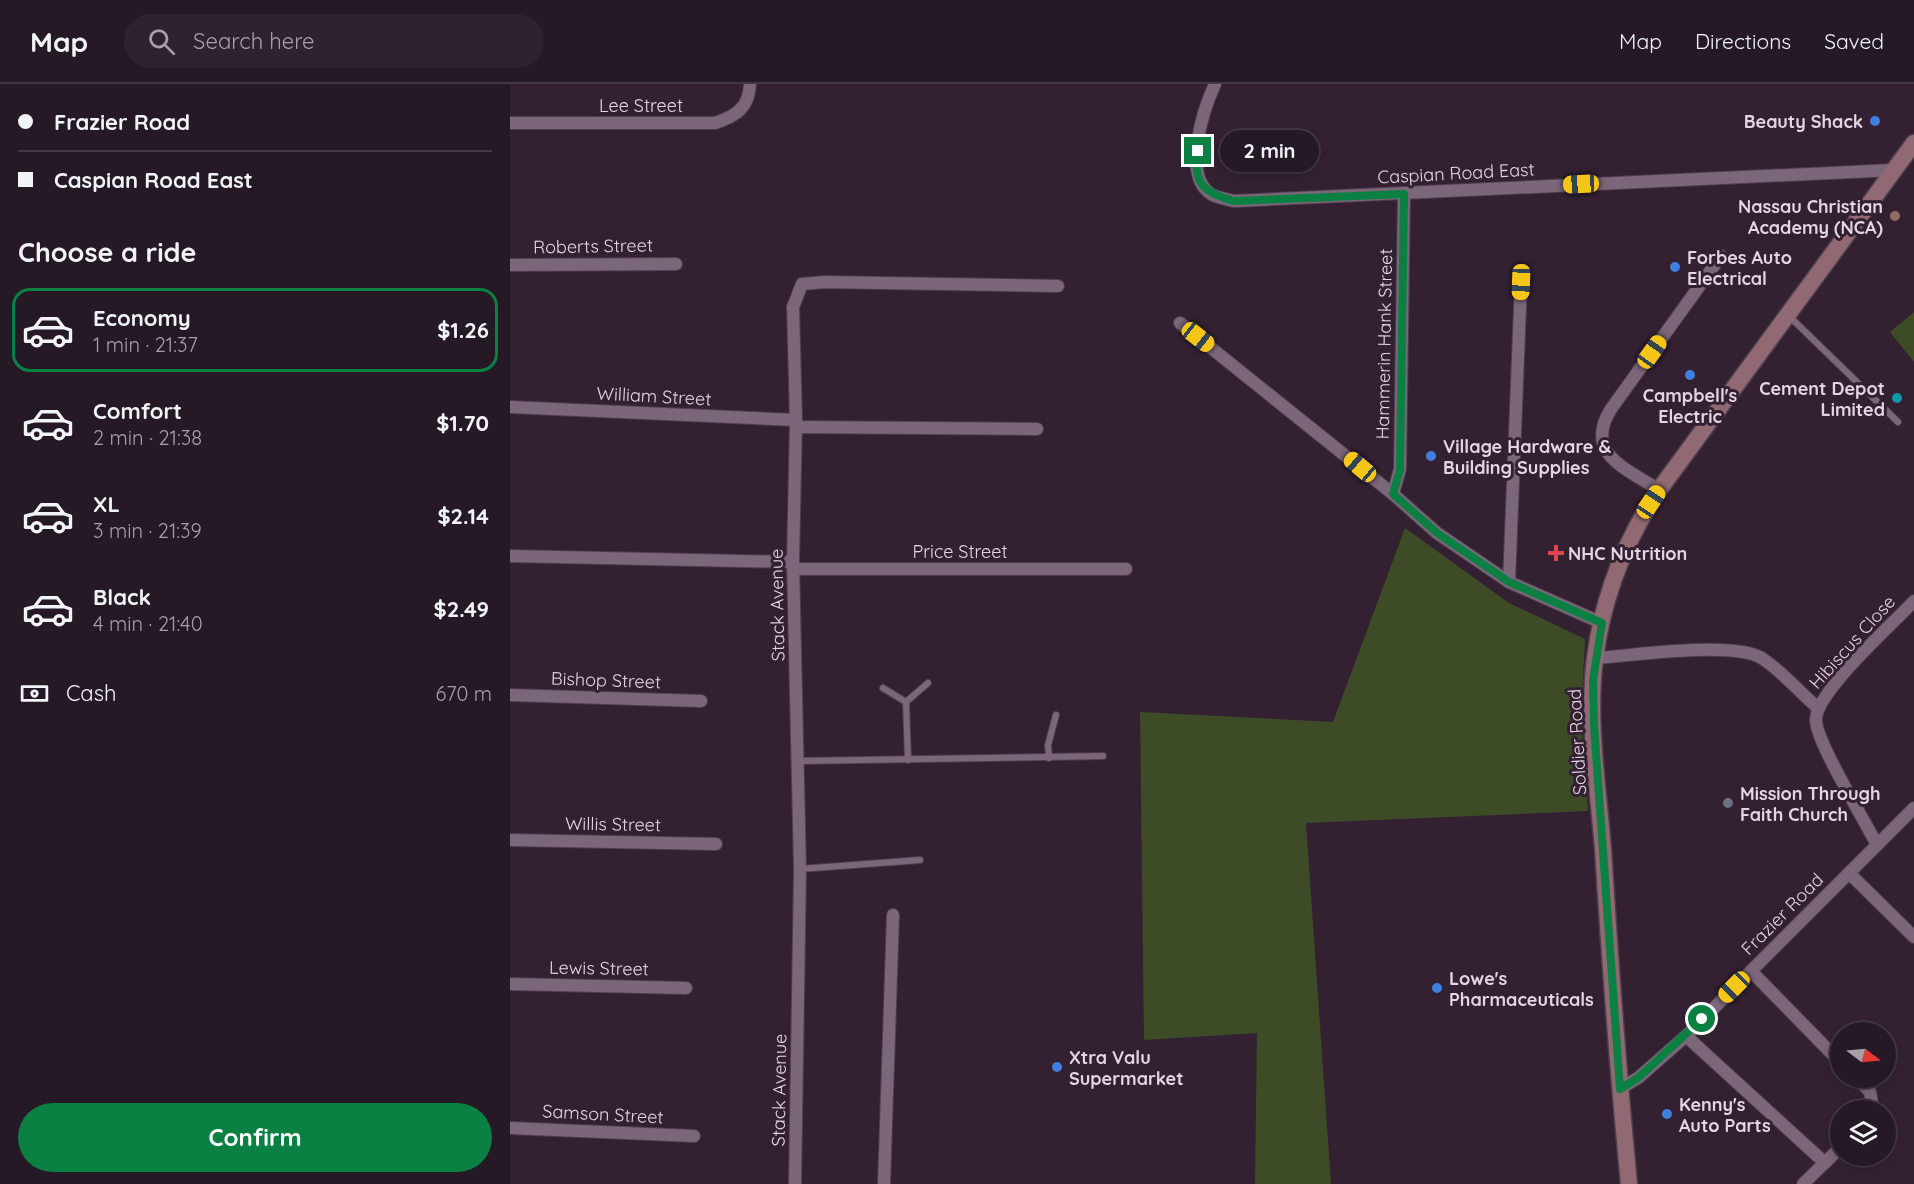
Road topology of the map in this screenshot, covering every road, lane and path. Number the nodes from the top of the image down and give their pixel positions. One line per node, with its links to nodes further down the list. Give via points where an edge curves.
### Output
1 (750, 84): 3 (street, Lee Street, via 744,105 735,117 715,123)
2 (1215, 84): 6 (street, Caspian Road East, via 1206,104 1195,168 1201,184 1212,195 1234,201 1264,202)
3 (510, 123)
4 (1914, 143): 5 (main road, Soldier Road)
5 (1894, 170): 6 (street, Caspian Road East); 12 (main road, Soldier Road)
6 (1404, 194): 19 (street, Hammerin Hank Street, via 1400,470)
7 (1720, 256): 18 (street, via 1611,409 1601,429 1602,443 1611,457)
8 (676, 264): 9 (street, Roberts Street)
9 (510, 265)
10 (1521, 282): 23 (street)
11 (1058, 285): 16 (street, Stack Avenue, via 802,284 793,307)
12 (1788, 314): 15 (lane); 18 (main road, Soldier Road)
13 (1180, 322): 19 (street)
14 (510, 407): 16 (street, William Street)
15 (1898, 422)
16 (796, 423): 17 (street, William Street); 21 (street, Stack Avenue)
17 (1037, 429)
18 (1659, 490): 25 (main road, Soldier Road, via 1623,551)
19 (1393, 494): 23 (street, via 1437,533)
20 (510, 556): 21 (street, Price Street)
21 (793, 566): 22 (street, Price Street); 36 (street, Stack Avenue)
22 (1126, 569)
23 (1509, 582): 25 (street)
24 (1914, 602): 32 (street, Hibiscus Close, via 1829,690)
25 (1602, 623): 26 (main road, Soldier Road)
26 (1595, 658): 32 (street, Hibiscus Close, via 1715,650 1744,652 1762,658); 52 (main road, Soldier Road, via 1594,725)
27 (928, 683): 31 (lane)
28 (883, 688): 31 (lane)
29 (510, 695): 30 (street, Bishop Street)
30 (701, 701)
31 (906, 702): 37 (lane)
32 (1818, 708): 41 (street, Hibiscus Close, via 1816,725)
33 (1056, 715): 35 (lane, via 1050,731)
34 (1103, 756): 35 (lane)
35 (1049, 758): 37 (lane)
36 (798, 760): 37 (lane); 43 (street, Stack Avenue)
37 (908, 760)
38 (1914, 808): 41 (street, Frazier Road)
39 (510, 840): 40 (street, Willis Street)
40 (716, 844)
41 (1878, 845): 44 (street, Frazier Road)
42 (920, 860): 43 (lane)
43 (800, 869): 57 (street, Stack Avenue)
44 (1849, 873): 46 (street); 47 (street, Frazier Road)
45 (893, 915): 58 (street)
46 (1914, 937)
47 (1750, 971): 50 (street, Frazier Road); 51 (street)
48 (510, 984): 49 (street, Lewis Street)
49 (686, 988)
50 (1686, 1035): 52 (street, Frazier Road); 56 (street)
51 (1830, 1052)
52 (1620, 1089): 59 (main road, Soldier Road)
53 (510, 1128): 54 (street, Samson Street)
54 (693, 1136)
55 (1830, 1158): 56 (street)
56 (1825, 1163): 60 (street)
57 (795, 1184)
58 (884, 1184)
59 (1629, 1184)
60 (1803, 1184)

